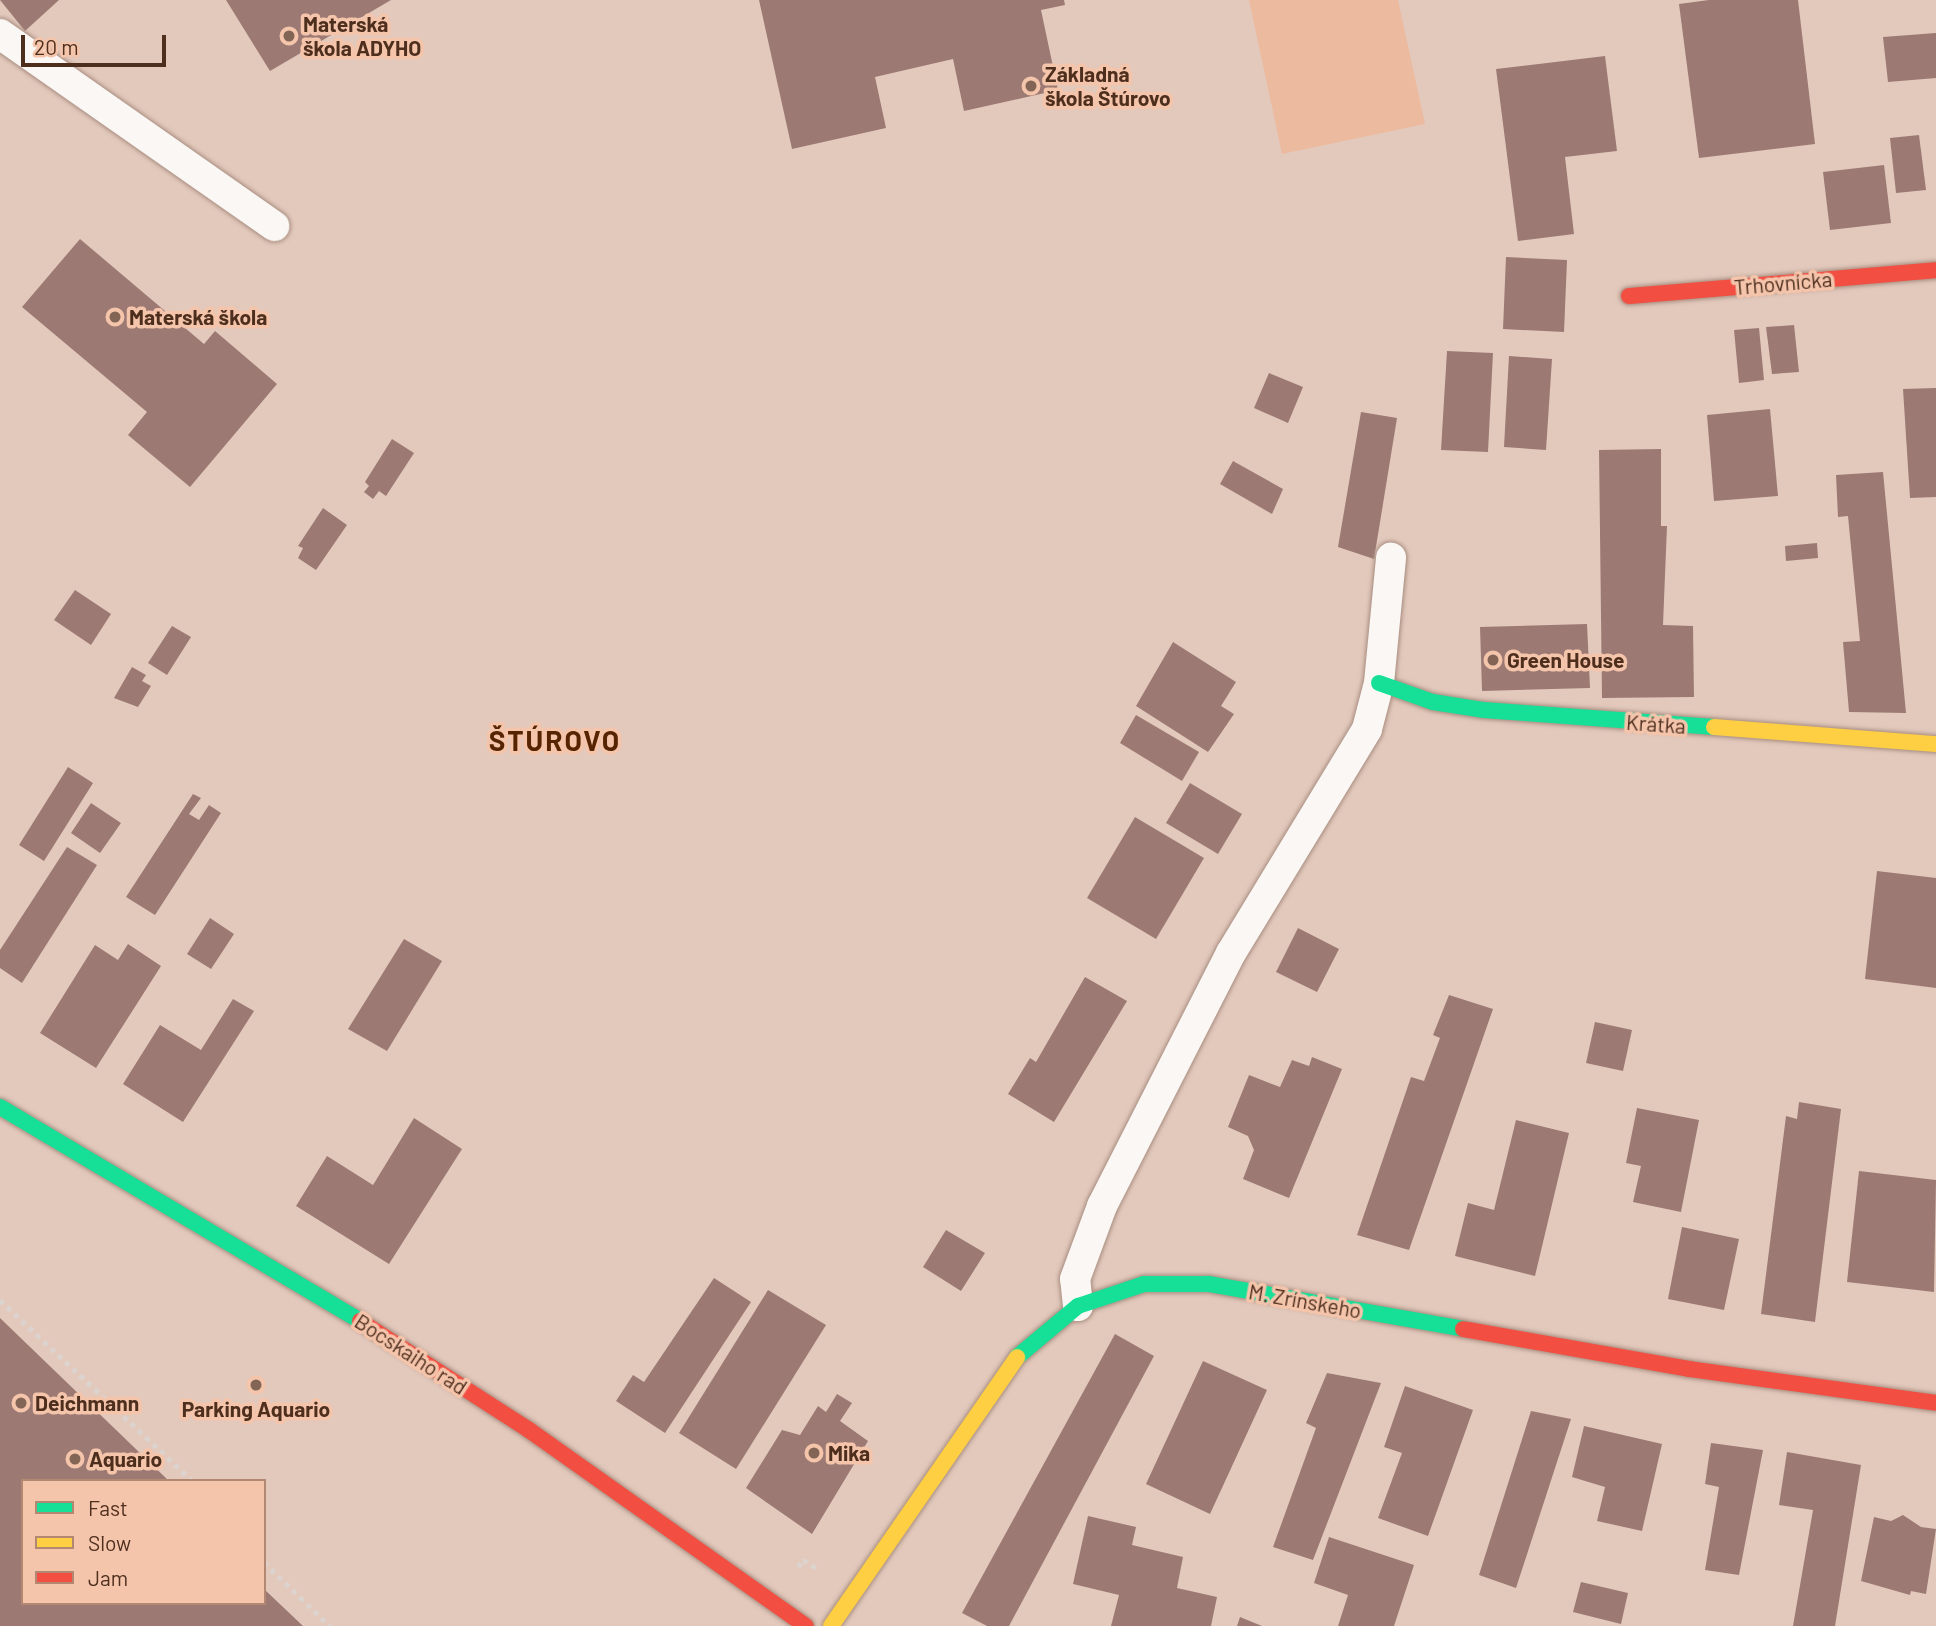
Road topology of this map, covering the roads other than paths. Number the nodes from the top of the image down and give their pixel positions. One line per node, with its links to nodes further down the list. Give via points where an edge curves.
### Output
1 (0, 34): 2 (lane)
2 (274, 226)
3 (1936, 270): 4 (street, Trhovnícka)
4 (1629, 296)
5 (1391, 558): 6 (lane)
6 (1379, 683): 7 (street, Krátka, via 1433,702 1484,710); 9 (lane, via 1367,729 1231,953 1102,1206 1074,1279)
7 (1936, 744)
8 (0, 1107): 11 (street, Bocskaiho rad, via 293,1279 518,1422)
9 (1078, 1306): 10 (street, M. Zrínskeho, via 1144,1283 1209,1284 1689,1369); 12 (street, M. Zrínskeho, via 1042,1332 1011,1363)
10 (1936, 1403)
11 (806, 1626)
12 (831, 1626)

